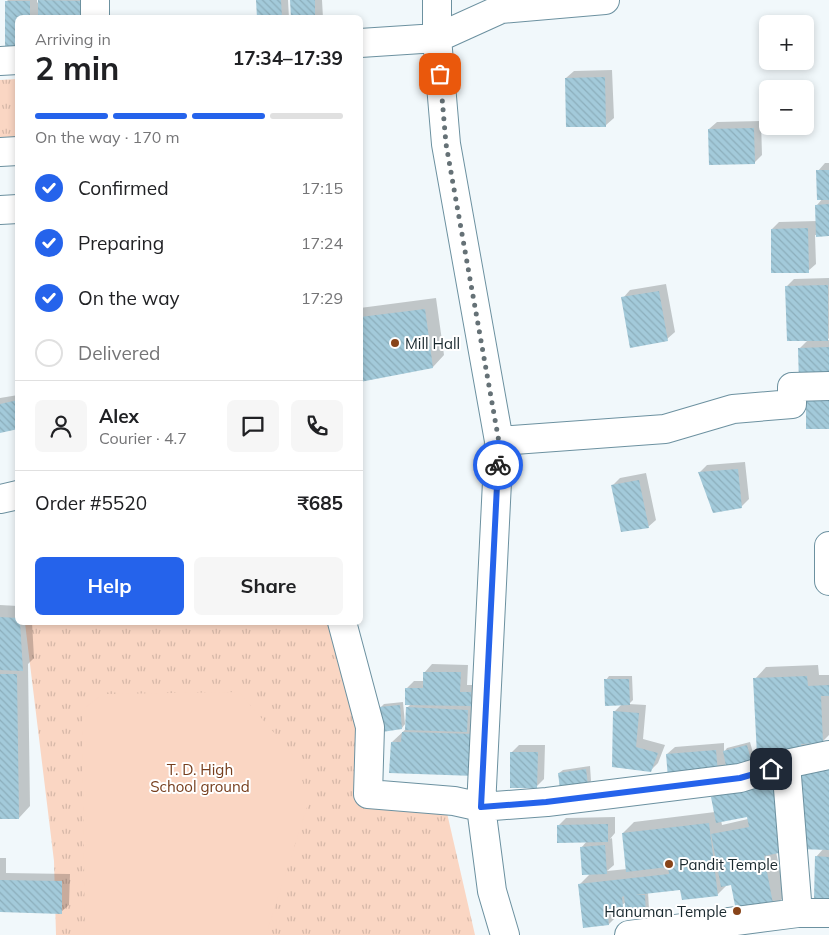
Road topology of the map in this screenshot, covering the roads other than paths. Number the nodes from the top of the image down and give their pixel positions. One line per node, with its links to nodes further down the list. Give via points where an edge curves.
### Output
1 (94, 0): 4 (street)
2 (437, 0): 5 (street)
3 (606, 0): 5 (street, via 501,10)
4 (95, 15)
5 (437, 38): 6 (street); 14 (street, via 446,144)
6 (363, 43)
7 (15, 60): 8 (street)
8 (0, 61)
9 (15, 151): 10 (street)
10 (0, 152)
11 (15, 209): 12 (street)
12 (0, 210)
13 (829, 386): 14 (street, via 792,387 792,404 733,409 665,429)
14 (499, 442): 22 (street)
15 (15, 496): 16 (street)
16 (0, 499)
17 (829, 546): 18 (street)
18 (829, 581)
19 (343, 625): 22 (street, via 370,727 368,794 454,801)
20 (829, 755): 21 (street)
21 (786, 764): 22 (street, via 740,778); 23 (street)
22 (481, 807): 25 (street, via 492,891)
23 (798, 913): 24 (street); 26 (street)
24 (829, 913)
25 (505, 935)
26 (629, 935)

